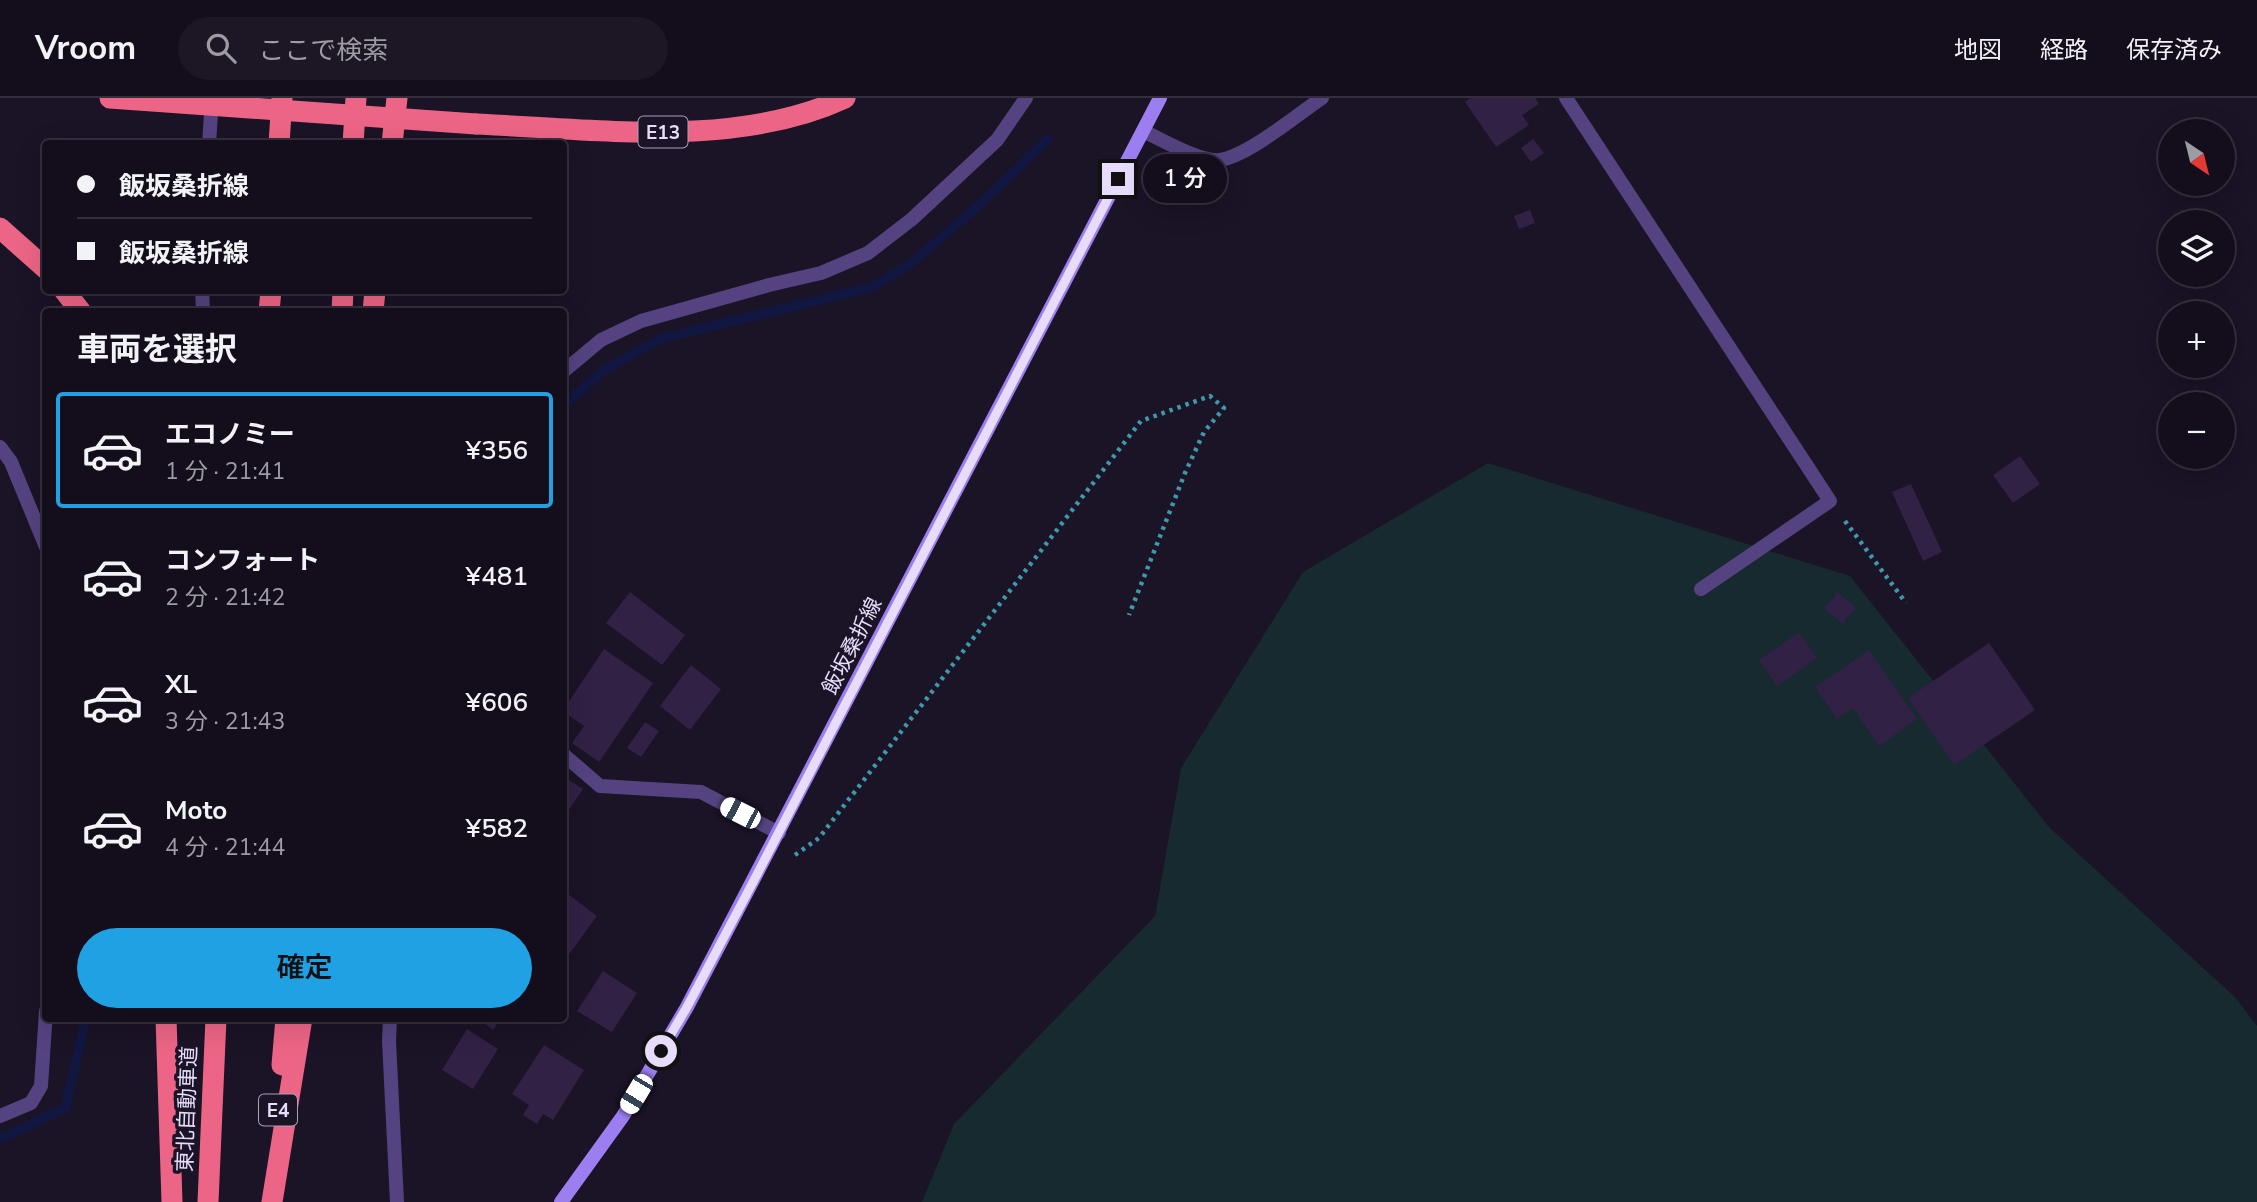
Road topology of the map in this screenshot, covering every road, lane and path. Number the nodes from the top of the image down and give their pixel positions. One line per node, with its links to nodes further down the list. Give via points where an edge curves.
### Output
1 (110, 98): 6 (highway, E13, bridge, via 660,132 727,129 790,118)
2 (212, 98): 12 (street)
3 (282, 98): 13 (highway)
4 (356, 98): 14 (highway)
5 (397, 98): 15 (highway)
6 (845, 98)
7 (1026, 98): 18 (street, via 997,140 868,253 821,273 641,321 601,340)
8 (1160, 98): 11 (main road, 飯坂桑折線)
9 (1322, 98): 11 (street, via 1244,151 1219,160 1192,154)
10 (1566, 98): 20 (street)
11 (1143, 131): 26 (main road, 飯坂桑折線)
12 (209, 140)
13 (279, 140)
14 (353, 140)
15 (392, 140)
16 (0, 228): 17 (highway)
17 (42, 265)
18 (567, 368)
19 (0, 447): 21 (street, via 11,462)
20 (1830, 501): 22 (street); 23 (path)
21 (42, 537)
22 (1701, 589)
23 (1906, 604)
24 (1129, 615): 27 (path, via 1185,473 1205,432 1224,408 1210,396 1141,421 819,838)
25 (567, 758): 26 (street, via 600,786 701,792)
26 (779, 833): 27 (main road, 飯坂桑折線)
27 (751, 886): 39 (main road, 飯坂桑折線, via 623,1116)
28 (45, 1022): 34 (street, via 41,1086 31,1103)
29 (166, 1022): 35 (highway)
30 (216, 1022): 36 (highway, 東北自動車道)
31 (286, 1022): 37 (highway, E4)
32 (301, 1022): 37 (highway)
33 (390, 1022): 38 (street)
34 (0, 1116)
35 (172, 1202)
36 (208, 1202)
37 (270, 1202)
38 (397, 1202)
39 (561, 1202)

